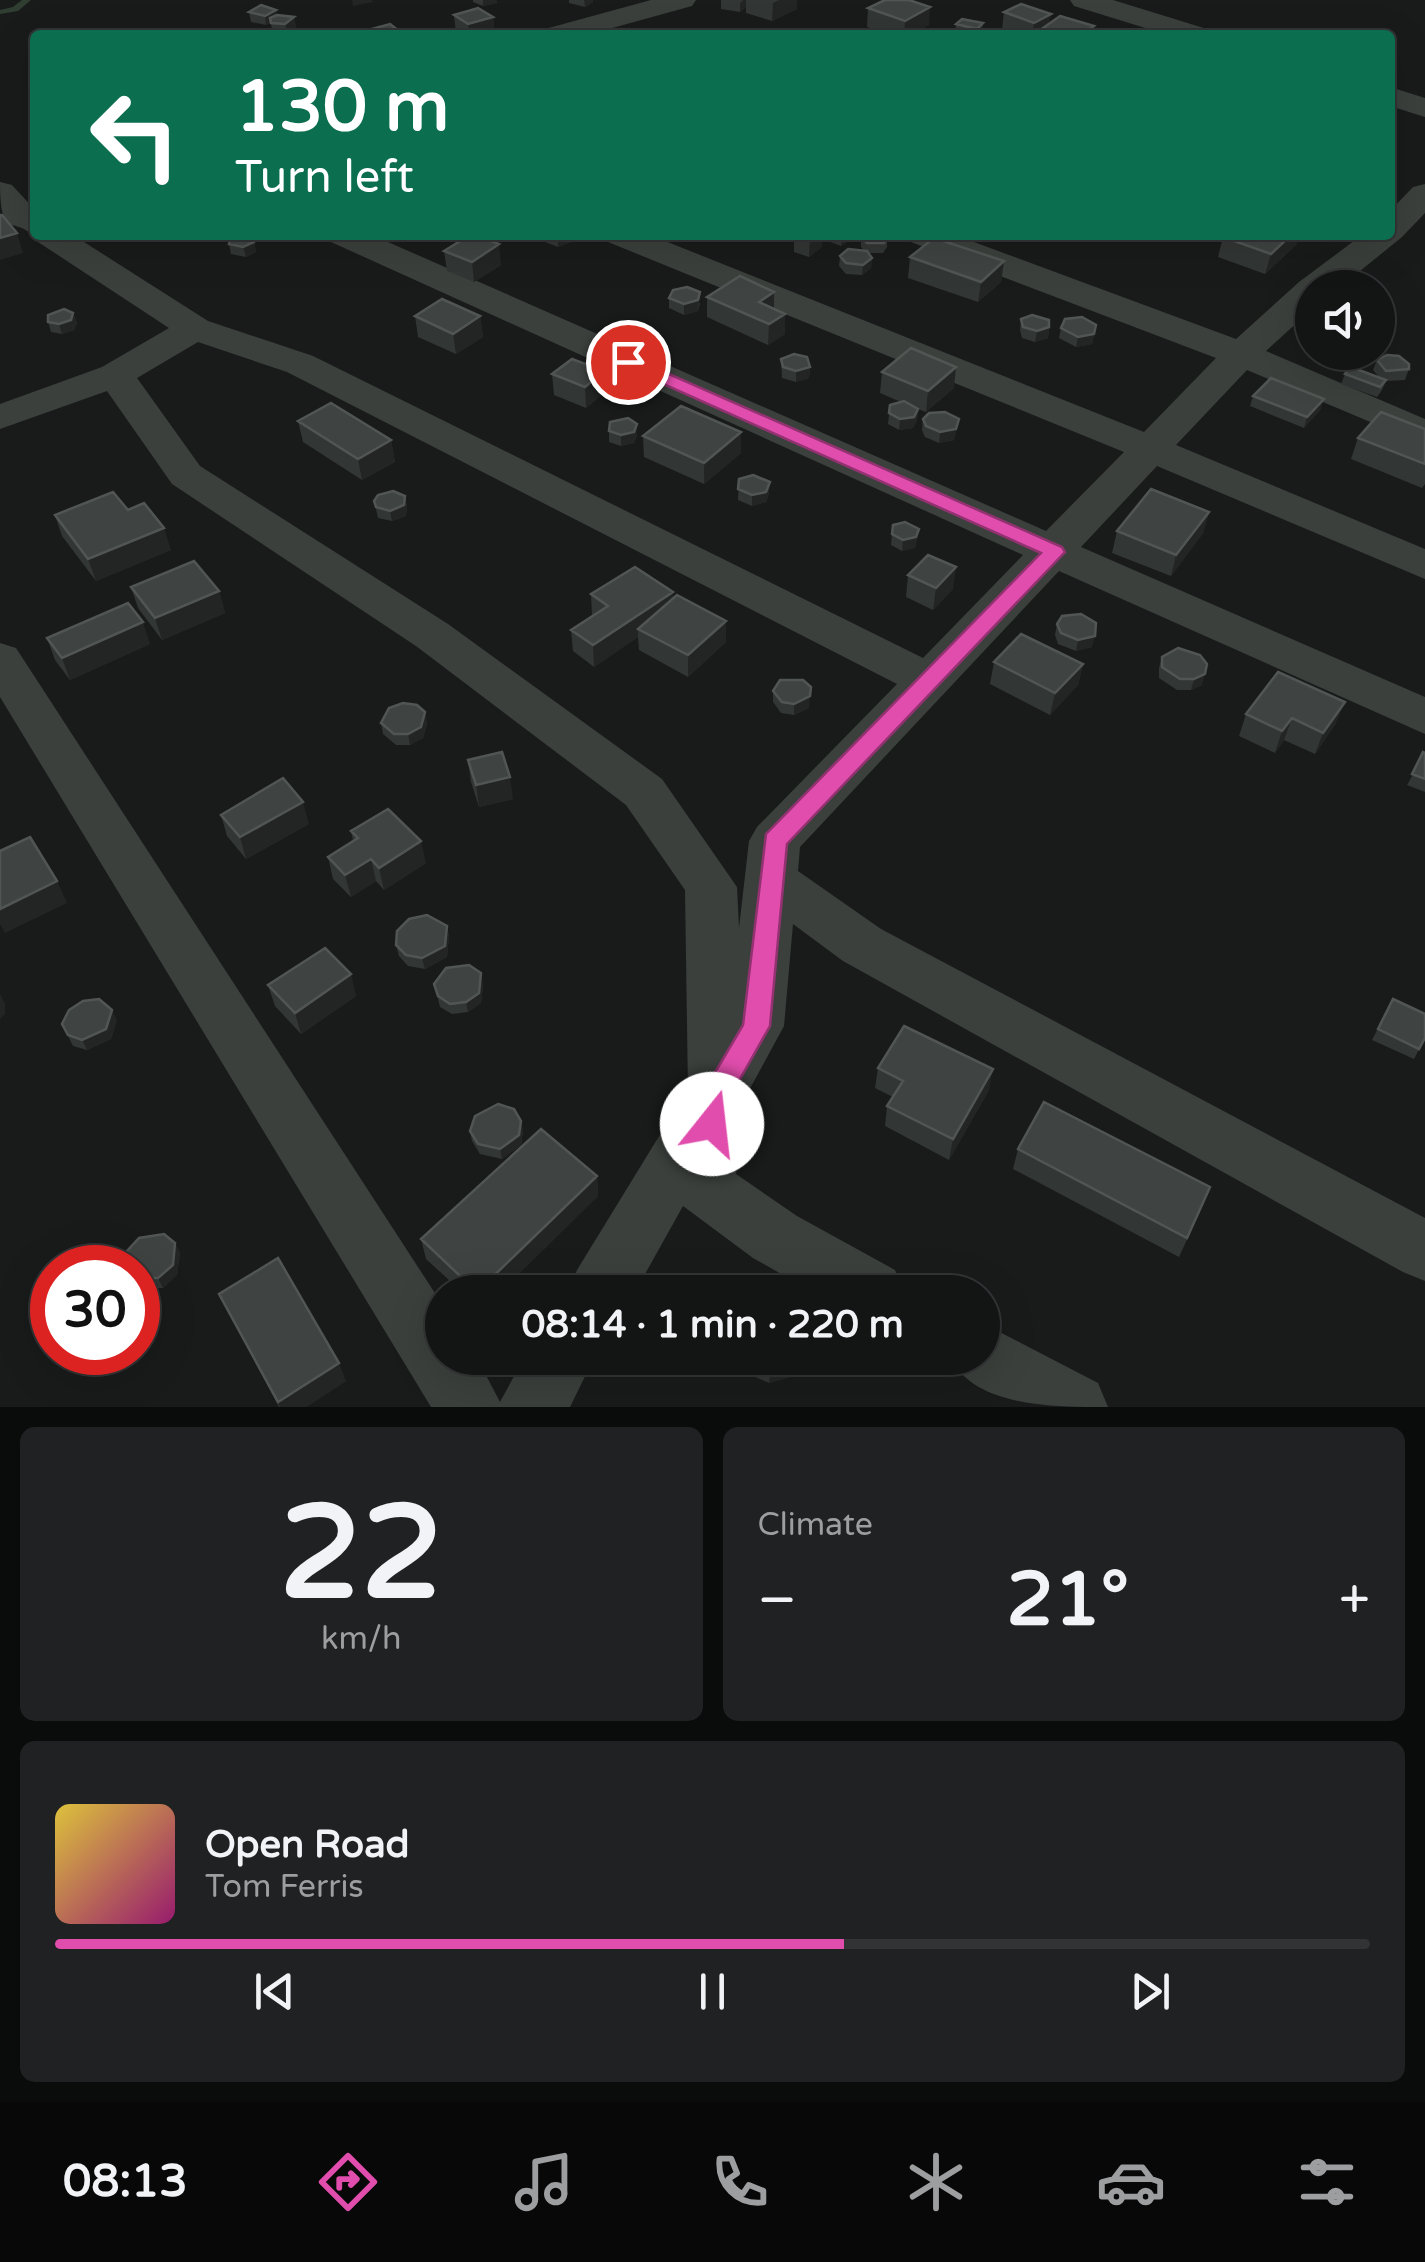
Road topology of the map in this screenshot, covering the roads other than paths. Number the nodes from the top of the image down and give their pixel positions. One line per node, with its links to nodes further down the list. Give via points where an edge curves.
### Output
1 (682, 0): 3 (street)
2 (1084, 0): 4 (street)
3 (572, 30)
4 (1181, 30)
5 (1395, 98): 6 (street)
6 (1425, 108)
7 (30, 175): 8 (street)
8 (0, 183)
9 (0, 192): 11 (street)
10 (1425, 194): 12 (street)
11 (30, 222)
12 (1395, 225)
13 (58, 240): 20 (street)
14 (354, 240): 26 (street)
15 (632, 240): 25 (street)
16 (936, 240): 21 (street)
17 (1378, 240): 18 (street)
18 (1339, 270)
19 (1295, 306): 21 (street)
20 (195, 329): 22 (street); 29 (street, via 300,364)
21 (1241, 354): 24 (street); 25 (street)
22 (115, 375): 23 (street); 32 (street, via 186,475 432,635 644,792 711,887)
23 (0, 417)
24 (1425, 433)
25 (1153, 450): 26 (street); 27 (street)
26 (1055, 552): 29 (street); 30 (street)
27 (1425, 564)
28 (0, 659): 38 (street)
29 (930, 681): 31 (street, via 775,841)
30 (1425, 717)
31 (772, 879): 32 (street, via 756,1026); 33 (street, via 862,945)
32 (717, 1093): 34 (street); 35 (street, via 704,1186 775,1238)
33 (1425, 1251)
34 (610, 1275)
35 (841, 1275)
36 (1000, 1365): 40 (street)
37 (552, 1375): 39 (street)
38 (469, 1407)
39 (532, 1407)
40 (1074, 1407)

